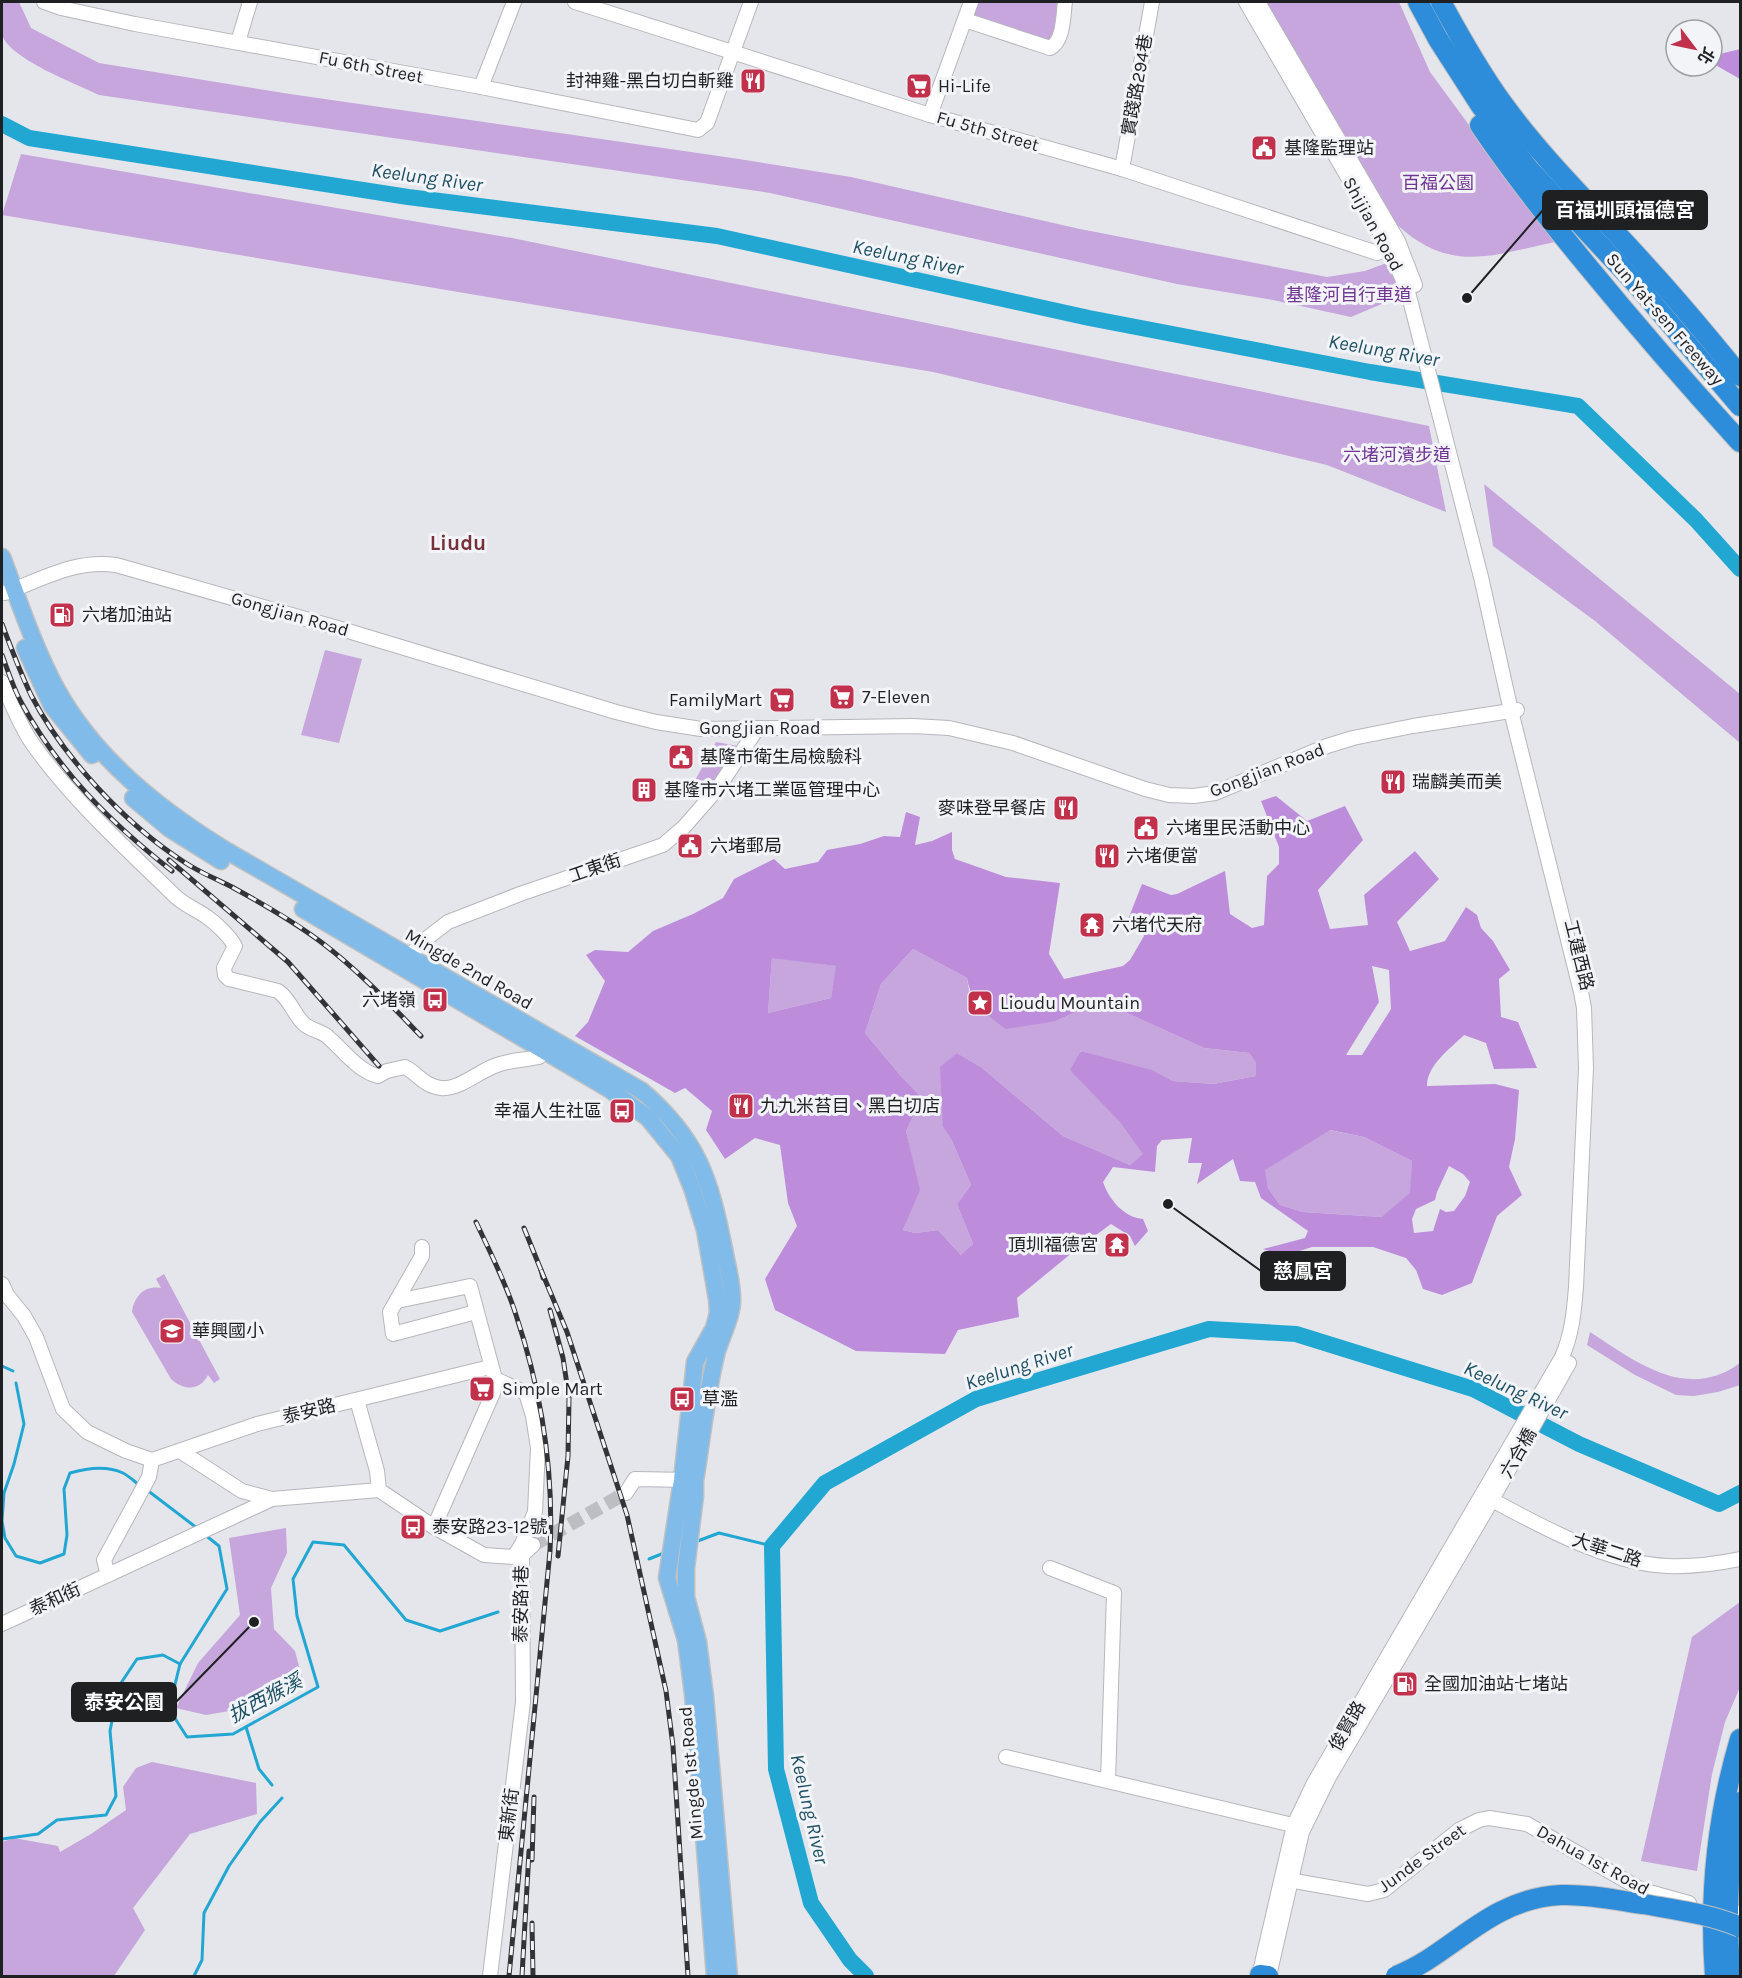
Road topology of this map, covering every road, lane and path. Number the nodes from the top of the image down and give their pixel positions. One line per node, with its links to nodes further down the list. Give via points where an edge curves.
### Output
1 (44, 2): 15 (street, Fu 6th Street, via 135,24)
2 (250, 2): 15 (street)
3 (514, 2): 17 (street)
4 (575, 2): 16 (street, Fu 5th Street)
5 (751, 2): 16 (street)
6 (971, 2): 13 (street)
7 (1065, 2): 13 (street, via 1059,40 1050,48)
8 (1152, 2): 19 (street, 實踐路294巷)
9 (1246, 2): 20 (street, Shijian Road)
10 (1258, 2): 20 (street, Shijian Road)
11 (1418, 2): 14 (highway, Sun Yat-sen Freeway)
12 (1442, 2): 21 (highway, Sun Yat-sen Freeway, via 1502,103 1539,150)
13 (965, 20): 18 (street)
14 (1438, 39): 22 (highway, Sun Yat-sen Freeway, via 1527,168 1638,286); 23 (highway, via 1461,93 1505,162 1624,311)
15 (238, 42): 17 (street, Fu 6th Street)
16 (733, 53): 17 (street, Fu 6th Street, via 707,123 698,130); 18 (street, Fu 5th Street)
17 (481, 87)
18 (930, 115): 19 (street, Fu 5th Street)
19 (1122, 169): 20 (street, Fu 5th Street, via 1377,253)
20 (1393, 244): 25 (street, Shijian Road, via 1412,290)
21 (1740, 376)
22 (1740, 406)
23 (1740, 442)
24 (2, 559): 26 (main road, Mingde 2nd Road)
25 (1485, 576): 28 (street, 工建西路)
26 (7, 588): 29 (street, Gongjian Road, via 76,566 116,565 625,714 684,727); 30 (main road, Mingde 2nd Road, via 27,652 52,706 127,793 195,846)
27 (2, 682): 31 (street, via 31,741 58,776 179,900 209,918 232,941 235,946 224,968 229,979 283,994 303,1023 328,1036 370,1074 378,1076 405,1067 420,1080 443,1089 497,1065)
28 (1515, 710): 29 (street, Gongjian Road, via 1353,738 1215,793 1194,796 1145,789 1013,743 949,728); 36 (street, 工建西路, via 1584,1008 1586,1068)
29 (757, 729): 30 (street, 工東街, via 718,788 663,845 448,922)
30 (404, 962): 41 (main road, Mingde 2nd Road, via 642,1091 665,1111 694,1150 718,1220 732,1304 716,1353)
31 (539, 1057)
32 (422, 1246): 34 (street, via 422,1256)
33 (2, 1284): 40 (street, via 36,1337 63,1409 87,1432)
34 (397, 1301): 35 (street, via 470,1286); 35 (street, via 390,1312 393,1334)
35 (476, 1312): 37 (street)
36 (1573, 1342): 44 (street, 六合橋)
37 (492, 1373): 38 (street); 47 (street, via 494,1393); 49 (street, via 526,1393 538,1448 535,1512)
38 (357, 1400): 39 (street, 泰安路, via 257,1424); 42 (street, 泰安路)
39 (180, 1451): 40 (street, 泰安路); 45 (street, via 242,1491)
40 (152, 1460): 52 (street, via 149,1477 104,1560)
41 (688, 1480): 43 (street, via 635,1479); 46 (main road, Mingde 2nd Road); 53 (main road, Mingde 2nd Road, via 677,1504)
42 (379, 1490): 45 (street); 47 (street)
43 (626, 1493)
44 (1487, 1498): 50 (street, 大華二路, via 1581,1544 1633,1561 1693,1566); 61 (street, 俊賢路, via 1314,1783)
45 (272, 1499): 52 (street, 泰和街)
46 (694, 1500): 68 (main road, Mingde 1st Road, via 686,1596 698,1642 705,1696)
47 (434, 1527): 49 (street, via 484,1555)
48 (533, 1545): 49 (street)
49 (518, 1556): 55 (street, 泰安路1巷)
50 (1740, 1559)
51 (1050, 1568): 58 (street, via 1114,1593)
52 (108, 1575): 54 (street, 泰和街)
53 (667, 1578): 67 (main road, Mingde 1st Road, via 686,1640 693,1694)
54 (2, 1624)
55 (521, 1652): 66 (street, 東新街, via 523,1702)
56 (1740, 1739): 70 (highway, via 1719,1826 1714,1877)
57 (1006, 1756): 58 (street)
58 (1108, 1781): 61 (street)
59 (1740, 1802): 71 (highway, via 1729,1876)
60 (1527, 1824): 62 (street, Junde Street, via 1489,1818 1469,1824 1376,1893); 63 (street, Dahua 1st Road, via 1642,1890)
61 (1299, 1827): 62 (street, 俊賢路)
62 (1285, 1879): 65 (street, 俊賢路)
63 (1693, 1904)
64 (1740, 1918): 69 (highway, bridge, via 1718,1919 1608,1898 1537,1898 1498,1914 1430,1960)
65 (1264, 1976)
66 (490, 1977)
67 (715, 1977)
68 (729, 1977)
69 (1396, 1977)
70 (1715, 1977)
71 (1731, 1977)

